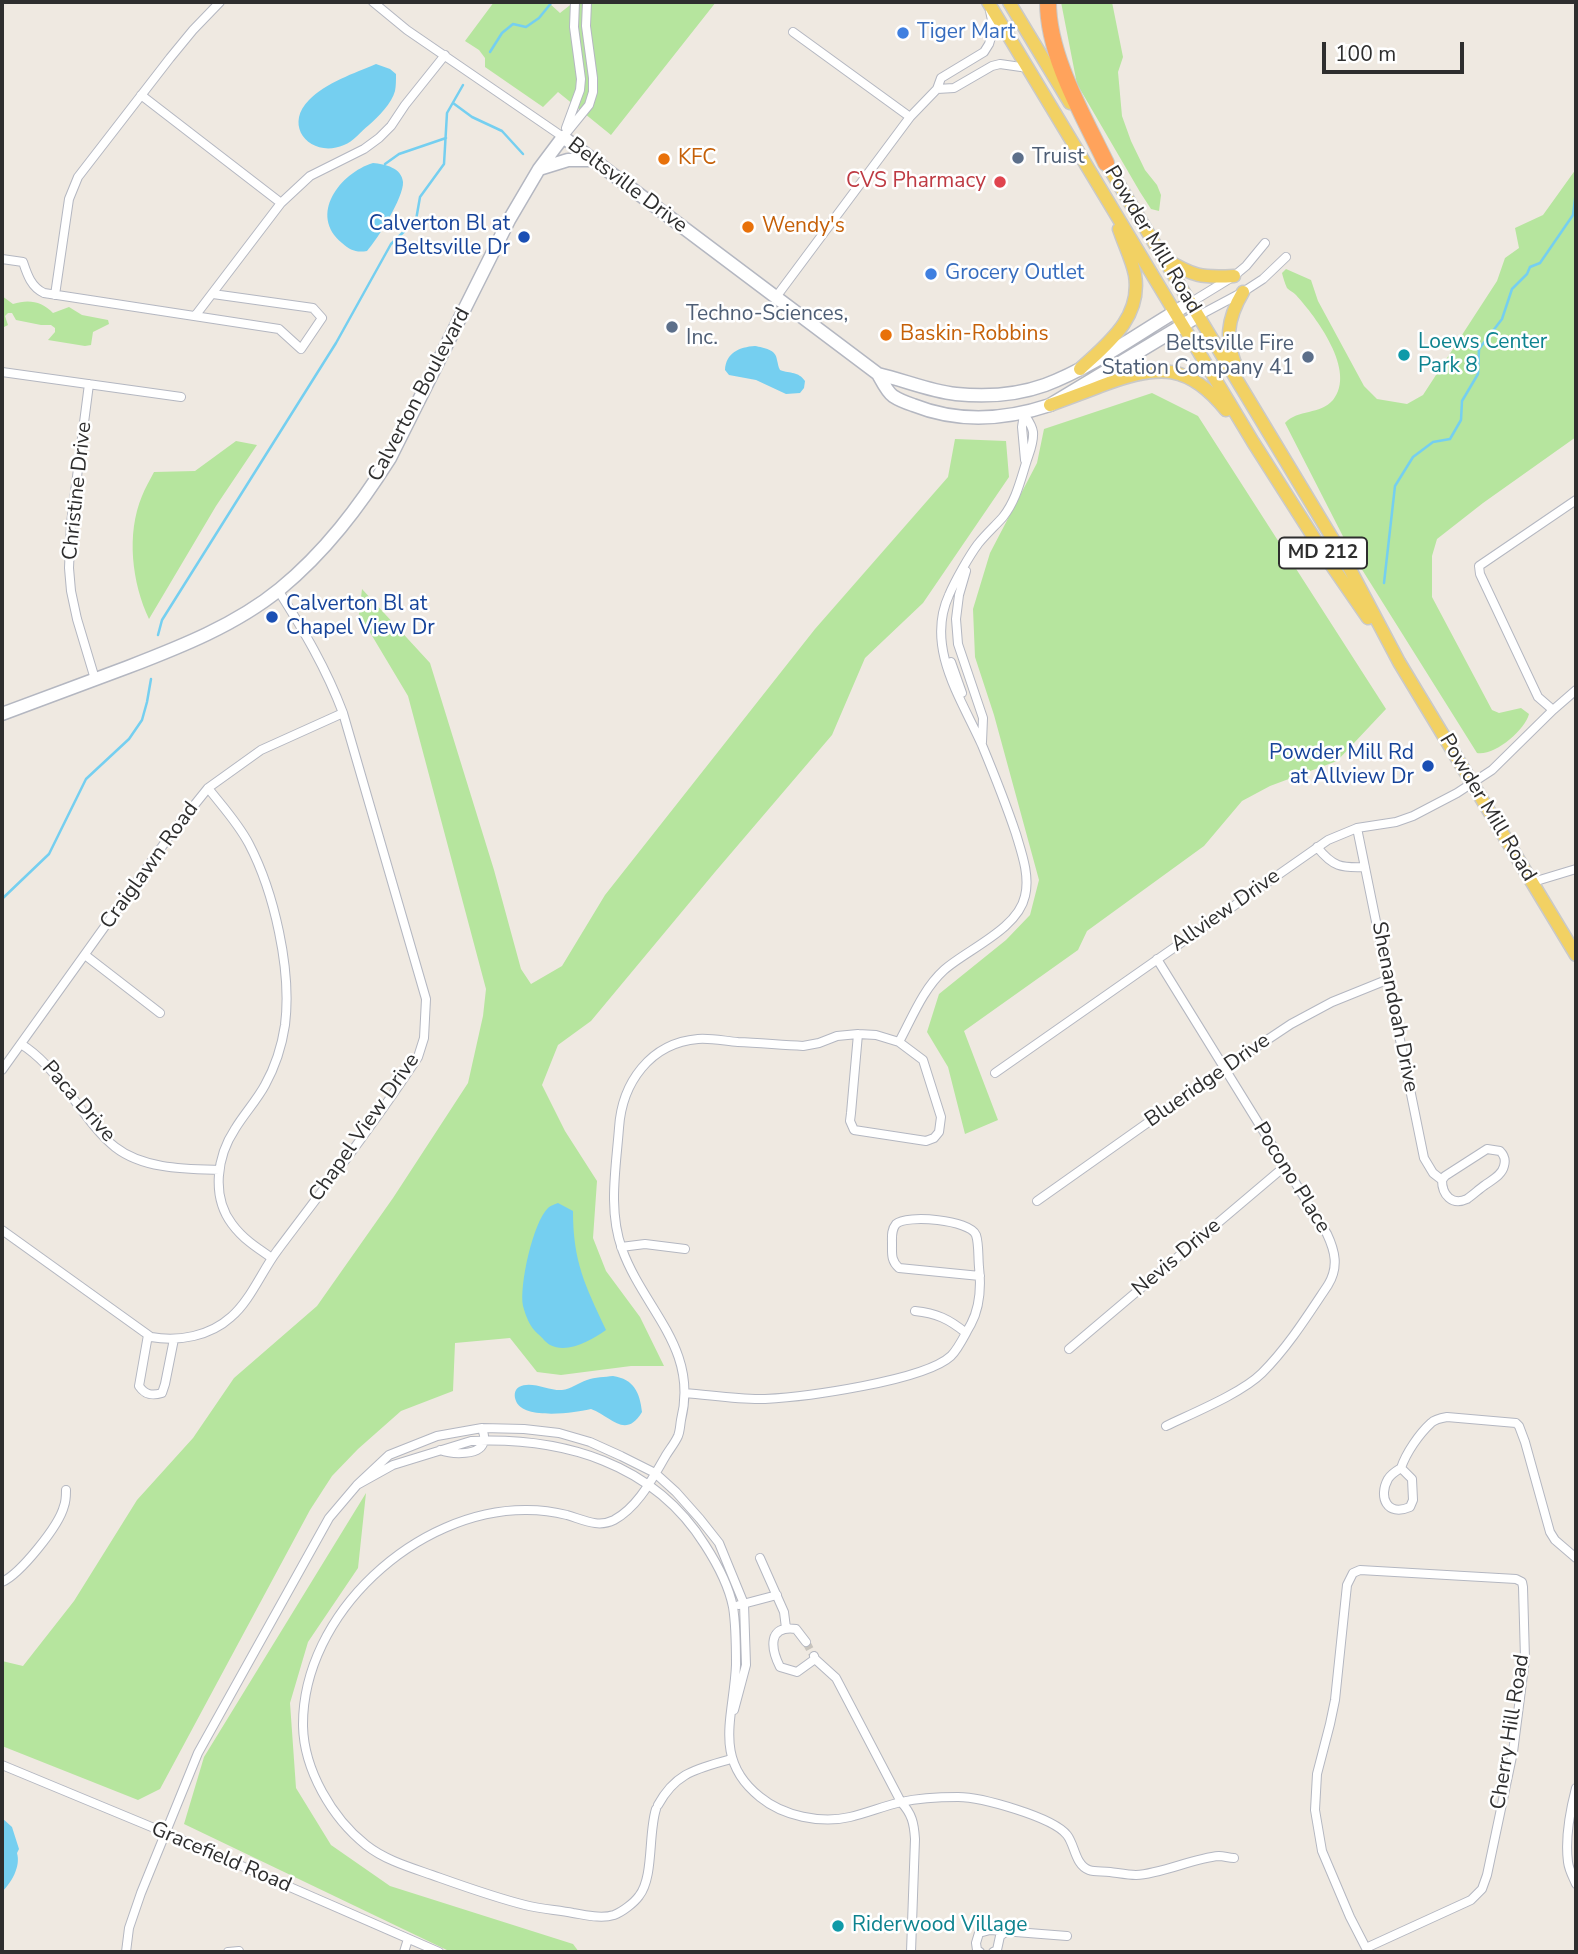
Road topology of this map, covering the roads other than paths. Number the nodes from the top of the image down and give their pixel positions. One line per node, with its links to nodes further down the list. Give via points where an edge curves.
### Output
1 (220, 2): 14 (street)
2 (373, 2): 11 (street, Beltsville Drive)
3 (575, 2): 10 (street)
4 (587, 2): 9 (street)
5 (988, 2): 12 (main road, Powder Mill Road / MD 212); 13 (street, via 993,25 989,44 984,52 941,78)
6 (1009, 2): 18 (main road, Powder Mill Road / MD 212)
7 (1048, 2): 18 (highway, via 1060,61)
8 (793, 32): 15 (street)
9 (588, 50): 10 (street); 16 (street, via 593,78 589,106)
10 (576, 51): 16 (street, via 580,90)
11 (445, 55): 16 (street, Beltsville Drive); 20 (street, via 379,138 310,176)
12 (1028, 68): 13 (street, via 1000,64 954,88); 21 (main road, Powder Mill Road / MD 212)
13 (937, 89): 15 (street)
14 (141, 95): 20 (street); 29 (street, via 72,187)
15 (910, 117): 30 (street)
16 (563, 137): 17 (street, Beltsville Drive); 19 (street, Calverton Boulevard)
17 (594, 160): 19 (street, via 568,160); 30 (street, Beltsville Drive)
18 (1106, 163): 23 (main road, Powder Mill Road / MD 212)
19 (539, 169): 47 (street, Calverton Boulevard, via 372,488 330,542)
20 (281, 203): 28 (street)
21 (1113, 209): 32 (main road, Powder Mill Road / MD 212); 36 (main road, via 1133,265 1134,300 1125,324)
22 (1265, 243): 26 (street)
23 (1163, 257): 26 (main road, via 1189,273); 31 (main road, Powder Mill Road / MD 212)
24 (1286, 257): 27 (street)
25 (2, 259): 29 (street, via 23,262 35,288)
26 (1234, 276): 31 (street)
27 (1243, 292): 34 (street); 43 (main road, via 1234,308 1229,345)
28 (213, 294): 33 (street); 33 (street, via 313,308 322,318 301,349 279,329)
29 (55, 295): 33 (street)
30 (776, 297): 38 (street, Beltsville Drive)
31 (1190, 303): 32 (street, Beltsville Drive); 34 (main road, Powder Mill Road / MD 212)
32 (1175, 312): 35 (main road, Powder Mill Road / MD 212); 36 (street, Beltsville Drive)
33 (195, 316)
34 (1198, 316): 35 (street, Beltsville Drive); 43 (main road, Powder Mill Road / MD 212)
35 (1183, 325): 41 (street, Beltsville Drive); 44 (main road, Powder Mill Road / MD 212)
36 (1080, 369): 38 (street, Beltsville Drive, via 1045,385 998,395 956,394)
37 (2, 372): 39 (street)
38 (878, 374): 42 (street, Beltsville Drive, via 891,395 928,411 981,418)
39 (89, 384): 40 (street); 51 (street, Christine Drive, via 69,568 77,619)
40 (181, 397)
41 (1050, 405): 42 (street, Beltsville Drive); 44 (main road, via 1137,373 1177,373 1205,387)
42 (1024, 414): 46 (street, via 1026,463 1020,485 1013,502)
43 (1269, 433): 50 (main road, Powder Mill Road / MD 212, via 1343,556)
44 (1252, 442): 50 (main road, Powder Mill Road / MD 212)
45 (1576, 500): 53 (street, via 1479,566 1538,697)
46 (970, 558): 48 (street, via 959,595); 49 (street, via 948,595 940,622)
47 (278, 590): 51 (street, Calverton Boulevard, via 192,641); 55 (street, Chapel View Drive, via 330,678)
48 (958, 644): 49 (street); 56 (street, via 983,718)
49 (944, 647): 56 (street, via 951,681)
50 (1399, 662): 57 (main road, Powder Mill Road / MD 212)
51 (95, 679): 54 (street, Calverton Boulevard)
52 (1576, 690): 53 (street, Allview Drive)
53 (1553, 710): 57 (street, Allview Drive, via 1492,770)
54 (2, 713)
55 (343, 713): 58 (street, Craiglawn Road, via 261,750); 82 (street, Chapel View Drive, via 426,999 424,1038 412,1066)
56 (982, 745): 70 (street, via 1022,853 1025,897 1007,926 930,985)
57 (1471, 782): 59 (street, Allview Drive, via 1413,816); 63 (main road, Powder Mill Road / MD 212)
58 (208, 788): 64 (street, Craiglawn Road); 76 (street, via 250,846 283,948 286,977 285,1025 274,1066 226,1144)
59 (1357, 828): 60 (street, Allview Drive); 61 (street, Shenandoah Drive)
60 (1317, 847): 61 (street, via 1338,866); 66 (street, Allview Drive)
61 (1365, 867): 67 (street, Shenandoah Drive)
62 (1576, 869): 63 (street)
63 (1533, 882): 65 (main road, Powder Mill Road / MD 212)
64 (85, 955): 68 (street); 71 (street, Craiglawn Road)
65 (1576, 955)
66 (1157, 959): 72 (street, Pocono Place); 74 (street, Allview Drive)
67 (1389, 979): 72 (street, Blueridge Drive, via 1311,1012); 77 (street, Shenandoah Drive, via 1424,1158)
68 (160, 1013)
69 (858, 1034): 70 (street); 70 (street, via 850,1113 854,1130 926,1141 939,1132 941,1117 923,1060); 80 (street, via 803,1046 694,1039 661,1051 646,1063 622,1100 614,1183)
70 (900, 1042)
71 (21, 1044): 73 (street, Craiglawn Road); 76 (street, Paca Drive, via 40,1057 115,1147 156,1164)
72 (1225, 1068): 75 (street, Pocono Place); 78 (street, Blueridge Drive)
73 (2, 1070)
74 (995, 1073)
75 (1284, 1167): 88 (street, Nevis Drive); 90 (street, Pocono Place, via 1334,1248 1333,1277 1261,1373)
76 (219, 1170): 82 (street, via 227,1217 250,1244)
77 (1442, 1180): 77 (street, Shenandoah Drive, via 1482,1151 1495,1149 1503,1155 1502,1172 1467,1199 1452,1200 1444,1194)
78 (1037, 1202)
79 (2, 1230): 86 (street, Chapel View Drive)
80 (621, 1247): 81 (street, via 645,1244); 89 (street, via 673,1341 682,1364)
81 (685, 1250)
82 (272, 1258): 87 (street, Chapel View Drive, via 233,1315 188,1339)
83 (980, 1276): 83 (street, via 976,1234 971,1228 903,1219 892,1231 892,1257 899,1268); 85 (street, via 974,1318)
84 (915, 1311): 85 (street, via 935,1313)
85 (966, 1333): 89 (street, via 951,1356 894,1379 767,1399)
86 (148, 1335): 87 (street, Chapel View Drive); 87 (street, via 139,1386 153,1396 162,1393)
87 (174, 1339)
88 (1069, 1349)
89 (685, 1393): 96 (street, via 678,1436)
90 (1166, 1426)
91 (482, 1428): 92 (street); 93 (street); 96 (street, via 559,1433 590,1442)
92 (437, 1436): 94 (street); 98 (street, via 389,1455)
93 (484, 1440): 94 (street, via 475,1451 453,1454); 97 (street, via 552,1445 604,1461)
94 (440, 1450): 98 (street, via 393,1465)
95 (1401, 1468): 95 (street, via 1385,1486 1386,1503 1395,1511 1410,1507 1413,1500 1412,1479); 101 (street, via 1417,1440 1437,1419 1516,1423 1550,1532)
96 (655, 1474): 97 (street); 104 (street, via 719,1544)
97 (648, 1484): 105 (street, via 694,1527 716,1561); 109 (street, via 625,1512 605,1523 530,1510 490,1513 425,1537 381,1567 335,1620 321,1648 304,1708 308,1756 328,1805 366,1845 386,1857 487,1895 601,1917 616,1914 643,1890 652,1822 667,1790 688,1774)
98 (357, 1485): 113 (street, via 329,1518 198,1753)
99 (66, 1490): 102 (street, via 64,1508 49,1533 19,1570)
100 (760, 1558): 103 (street)
101 (1576, 1558)
102 (2, 1582)
103 (777, 1595): 104 (street); 106 (street)
104 (744, 1604): 105 (street); 108 (street, via 747,1665)
105 (733, 1606): 108 (street, via 736,1666)
106 (786, 1628): 107 (street, via 796,1629); 112 (street, via 772,1643 780,1667 797,1672 814,1657 836,1678)
107 (806, 1642)
108 (728, 1725): 109 (street)
109 (731, 1759): 112 (street, via 760,1798 790,1814 848,1818)
110 (2, 1765): 113 (street, Gracefield Road)
111 (1576, 1788): 115 (street, via 1568,1864)
112 (901, 1802): 114 (street, via 962,1797 1026,1813 1067,1835 1088,1870 1137,1875 1218,1856); 125 (street, via 914,1823)
113 (166, 1833): 118 (street, Gracefield Road); 121 (street, via 129,1928)
114 (1234, 1858)
115 (1576, 1884)
116 (1006, 1931): 117 (street); 126 (street, via 979,1933 976,1943); 127 (street)
117 (1067, 1936)
118 (408, 1939): 123 (street); 124 (street, Gracefield Road)
119 (1367, 1950): 119 (street, Cherry Hill Road, via 1322,1851 1315,1810 1317,1774 1335,1700 1347,1585 1360,1570 1516,1579 1523,1587 1525,1659 1513,1752 1482,1889 1471,1900)
120 (239, 1951): 122 (street)
121 (126, 1952)
122 (228, 1952)
123 (404, 1952)
124 (439, 1952)
125 (912, 1952)
126 (981, 1952)
127 (993, 1952)

